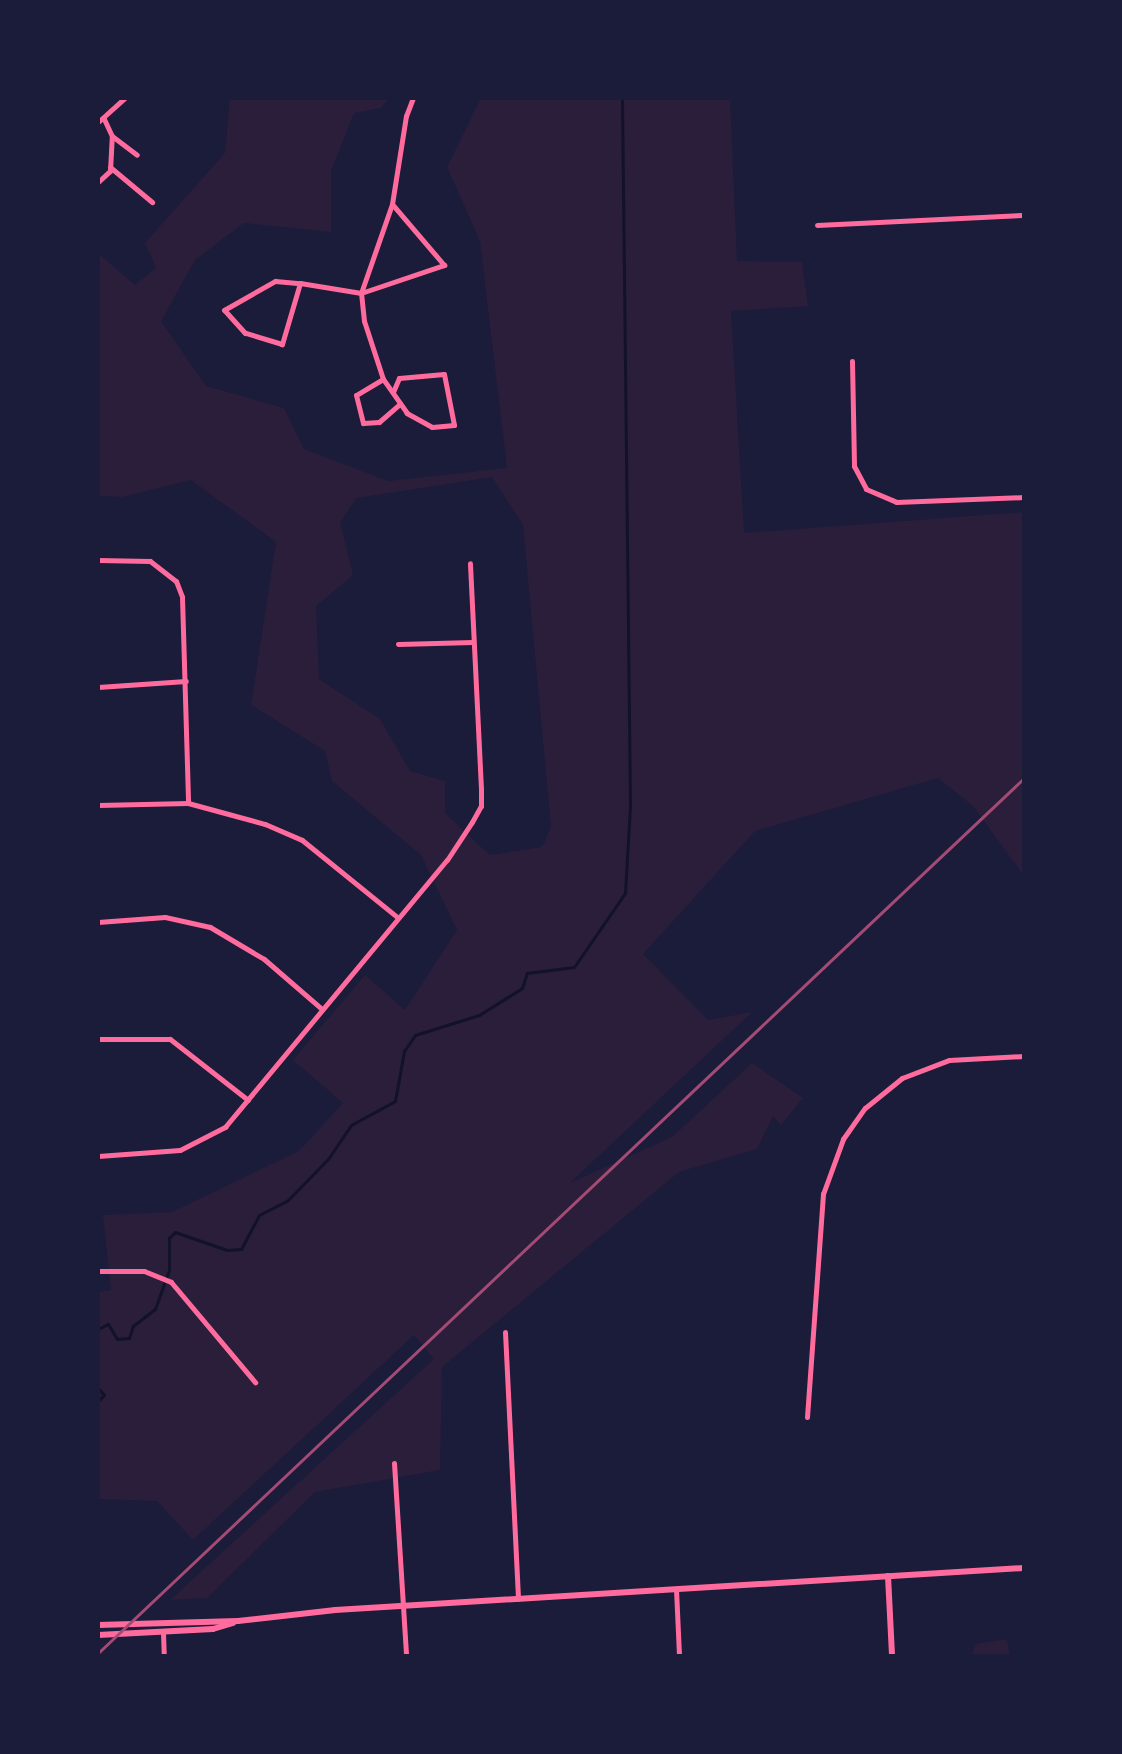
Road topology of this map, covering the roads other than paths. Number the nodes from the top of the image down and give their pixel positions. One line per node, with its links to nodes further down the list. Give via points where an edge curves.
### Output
1 (125, 98): 3 (street)
2 (413, 98): 9 (street)
3 (101, 121): 4 (street)
4 (112, 136): 5 (street); 6 (street)
5 (137, 155)
6 (110, 167): 7 (street); 8 (street)
7 (98, 182)
8 (152, 202)
9 (392, 204): 13 (street); 13 (street, via 444,265)
10 (1024, 215): 11 (street)
11 (817, 225)
12 (300, 283): 12 (street, via 275,281 224,310 245,333 282,344); 13 (street)
13 (361, 293): 15 (street, via 372,355)
14 (852, 361): 18 (street, via 854,466 866,489 896,502)
15 (383, 379): 16 (street); 17 (street, via 356,395 363,423 379,422)
16 (393, 392): 17 (street); 17 (street, via 399,378 444,374 454,425 432,427)
17 (400, 404)
18 (1024, 497)
19 (98, 560): 23 (street, via 150,561 169,571 182,597)
20 (470, 563): 21 (street)
21 (473, 642): 22 (street); 27 (street, via 481,806 447,860)
22 (398, 644)
23 (186, 681): 24 (street); 25 (street)
24 (98, 687)
25 (188, 803): 26 (street); 27 (street, via 226,810 302,840)
26 (98, 805)
27 (396, 916): 29 (street)
28 (98, 922): 29 (street, via 165,917 210,927 264,959)
29 (322, 1009): 32 (street)
30 (98, 1039): 32 (street, via 170,1039)
31 (1024, 1056): 37 (street, via 949,1060 902,1078 865,1108 843,1139 823,1194)
32 (248, 1100): 33 (street, via 225,1127 198,1144)
33 (98, 1156)
34 (98, 1271): 36 (street, via 130,1269 171,1282)
35 (505, 1332): 42 (street)
36 (255, 1382)
37 (807, 1417)
38 (394, 1463): 43 (street)
39 (1024, 1568): 40 (main road)
40 (888, 1576): 41 (main road); 51 (main road)
41 (676, 1589): 42 (main road); 50 (street)
42 (518, 1599): 43 (main road)
43 (403, 1606): 44 (main road); 49 (street)
44 (238, 1621): 45 (main road); 46 (main road)
45 (98, 1625)
46 (163, 1633): 47 (main road); 48 (street)
47 (98, 1635)
48 (164, 1656)
49 (406, 1656)
50 (679, 1656)
51 (892, 1656)

